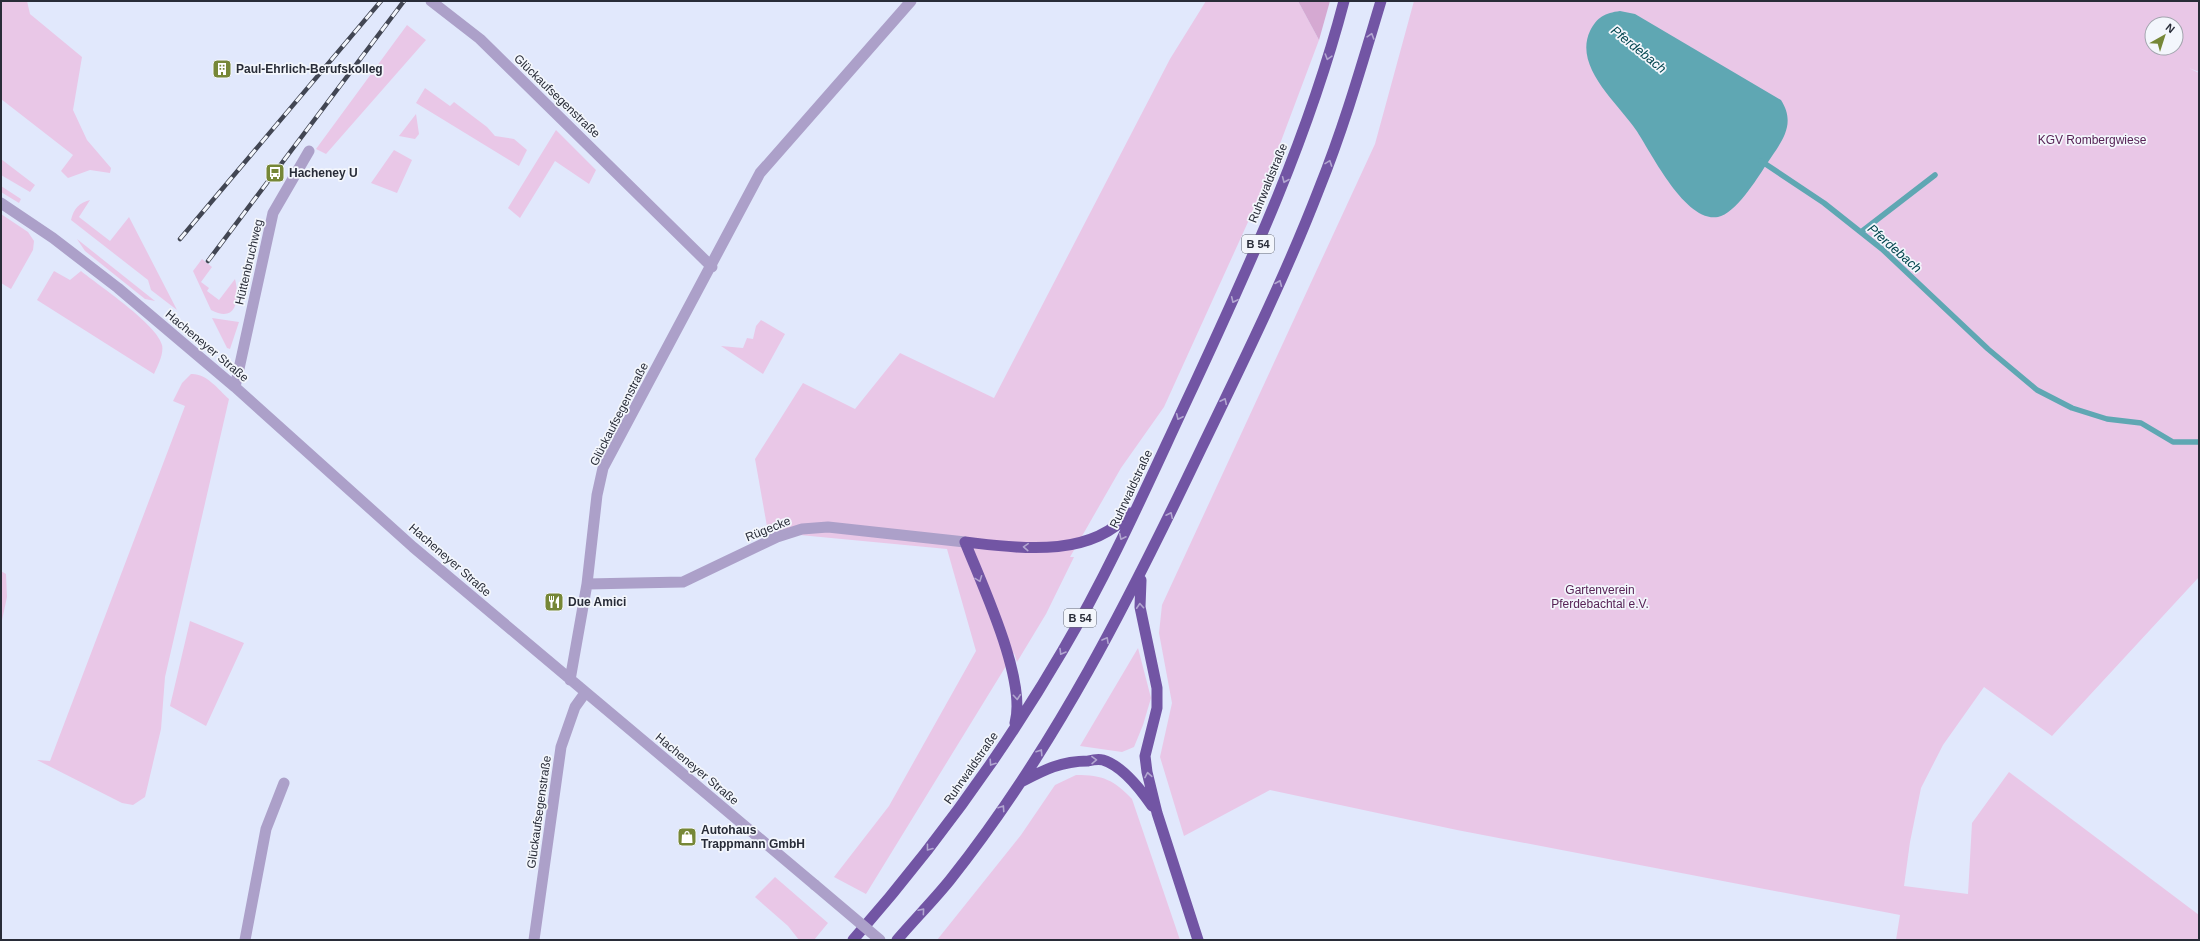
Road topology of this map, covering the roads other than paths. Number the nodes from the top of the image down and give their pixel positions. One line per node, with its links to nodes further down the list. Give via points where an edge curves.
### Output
1 (431, 1): 7 (street, Glückaufsegenstraße, via 480,39)
2 (911, 1): 7 (street, Glückaufsegenstraße, via 760,173)
3 (1344, 1): 9 (highway, Ruhrwaldstraße / B 54, one-way to 9, via 1324,70 1291,166 1235,296)
4 (1381, 1): 11 (highway, B 54, one-way to 4, via 1265,316 1319,190 1343,127)
5 (309, 151): 8 (street, Hüttenbruchweg, via 273,213)
6 (1, 203): 8 (street, Hacheneyer Straße, via 53,238 118,288)
7 (712, 267): 12 (street, Glückaufsegenstraße, via 603,468 597,495)
8 (235, 387): 13 (street, Hacheneyer Straße, via 413,547)
9 (1139, 502): 10 (highway, one-way to 10, via 1118,525 1080,543 1033,548); 15 (highway, Ruhrwaldstraße / B 54, one-way to 15, via 1065,647)
10 (965, 542): 12 (street, Rügecke, via 828,527 802,529 777,537 683,582); 15 (highway, one-way to 15, via 1014,674 1018,710)
11 (1147, 563): 17 (highway, B 54, one-way to 11, via 1055,729); 18 (highway, one-way to 11, via 1145,756 1157,708 1157,688 1140,607 1140,583)
12 (587, 584): 13 (street, Glückaufsegenstraße)
13 (570, 680): 14 (street, Hacheneyer Straße)
14 (585, 693): 20 (street, Glückaufsegenstraße, via 575,708 561,747); 22 (street, Hacheneyer Straße, bridge)
15 (1014, 730): 21 (highway, Ruhrwaldstraße / B 54, one-way to 21, via 953,817)
16 (284, 783): 19 (street, via 266,828)
17 (1018, 784): 18 (highway, one-way to 18, via 1041,771 1065,762 1103,760 1124,773 1139,787); 23 (highway, B 54, one-way to 17, via 949,880)
18 (1157, 813): 24 (highway)
19 (245, 940)
20 (534, 940)
21 (853, 940)
22 (880, 940)
23 (897, 940)
24 (1198, 940)

